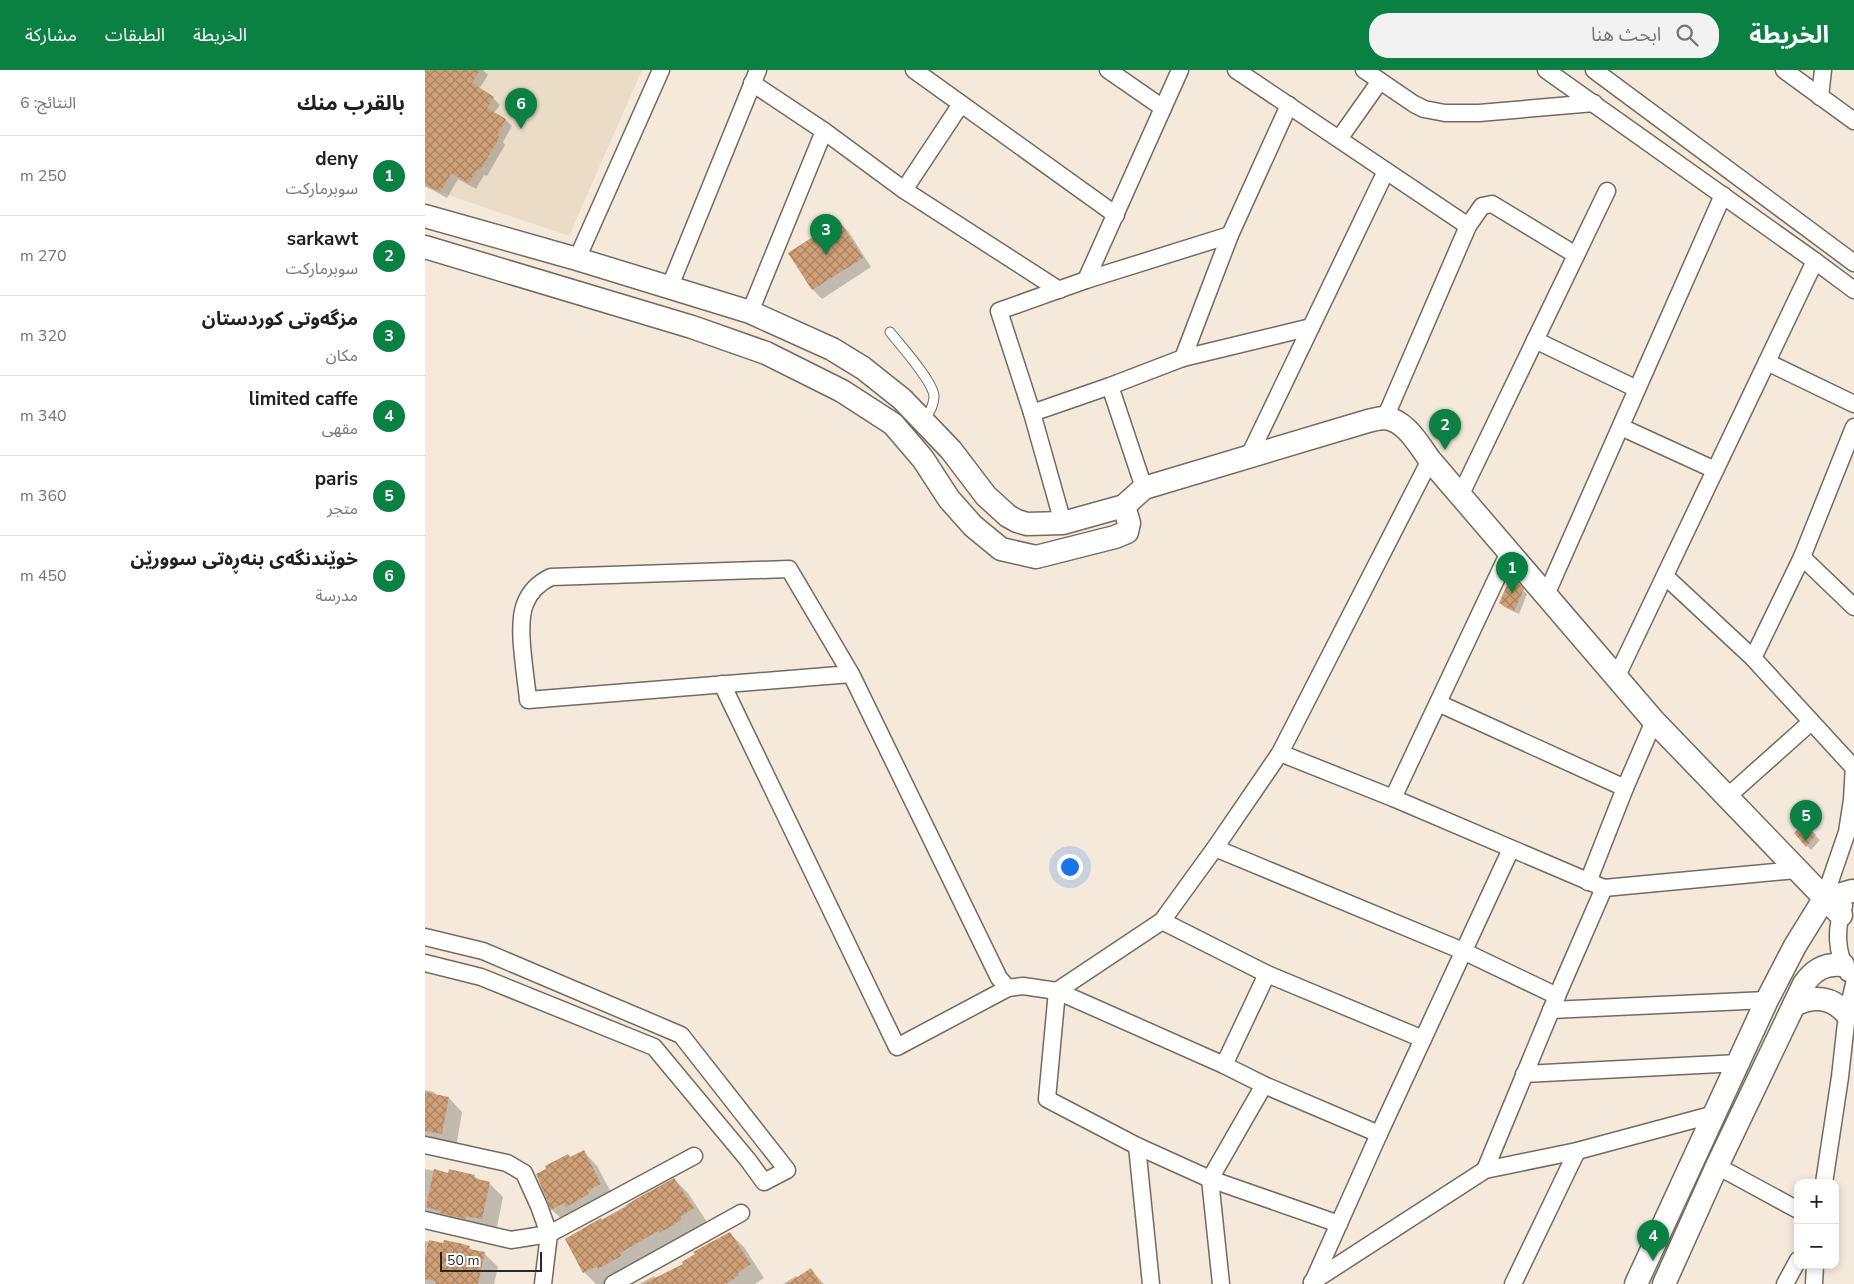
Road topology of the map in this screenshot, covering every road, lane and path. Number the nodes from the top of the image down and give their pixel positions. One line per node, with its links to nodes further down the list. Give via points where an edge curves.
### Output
1 (661, 70): 35 (street)
2 (913, 70): 15 (street)
3 (1108, 70): 17 (street)
4 (1180, 70): 17 (street)
5 (1236, 70): 16 (street)
6 (1364, 70): 12 (street)
7 (1546, 70): 14 (street)
8 (1594, 70): 25 (street)
9 (1785, 70): 13 (street)
10 (1823, 70): 13 (street)
11 (755, 76): 19 (street); 39 (street)
12 (1380, 81): 14 (street, via 1414,104 1445,113 1487,113); 20 (street)
13 (1820, 97): 18 (street)
14 (1594, 103): 24 (street)
15 (961, 104): 22 (street); 26 (street)
16 (1289, 105): 20 (street); 31 (street)
17 (1163, 108): 26 (street)
18 (1854, 121)
19 (823, 131): 22 (street); 42 (street)
20 (1339, 139): 21 (street)
21 (1386, 171): 28 (street); 43 (street)
22 (904, 190): 40 (street)
23 (1607, 191): 33 (street)
24 (1723, 195): 29 (street); 49 (street)
25 (1779, 208): 29 (street); 37 (street)
26 (1116, 215): 38 (street)
27 (425, 216): 30 (street)
28 (1468, 226): 33 (street, via 1482,206 1491,204); 52 (street)
29 (1768, 227): 36 (street)
30 (474, 230): 34 (street); 35 (street)
31 (1230, 235): 38 (street); 46 (street)
32 (425, 247): 34 (street)
33 (1576, 255): 45 (street)
34 (464, 259): 56 (street, via 693,327 766,353 842,391 893,424)
35 (577, 259): 39 (street)
36 (1815, 261): 41 (street); 47 (street)
37 (1854, 263)
38 (1086, 280): 40 (street)
39 (670, 286): 42 (street)
40 (1059, 290): 51 (street, via 999,311)
41 (1854, 290)
42 (750, 312): 53 (street, via 832,349 863,368)
43 (1311, 327): 46 (street); 57 (street)
44 (890, 332): 53 (lane, via 930,382 933,406)
45 (1535, 340): 49 (street); 61 (street)
46 (1183, 358): 48 (street)
47 (1767, 362): 50 (street); 59 (street)
48 (1111, 386): 51 (street); 60 (street)
49 (1637, 389): 54 (street)
50 (1854, 404)
51 (1032, 412): 63 (street)
52 (1385, 418): 57 (street); 58 (street, via 1399,422)
53 (924, 421): 56 (street); 63 (street, via 986,496 1008,516 1027,524)
54 (1621, 427): 59 (street); 67 (street)
55 (1854, 427): 65 (street)
56 (906, 440): 62 (street, via 923,459 949,499 973,526 1001,549 1036,557 1115,537 1127,532 1129,523)
57 (1249, 456): 60 (street)
58 (1430, 460): 61 (street); 76 (street)
59 (1715, 470): 66 (street)
60 (1144, 488): 62 (street)
61 (1461, 494): 64 (street)
62 (1124, 506): 63 (street)
63 (1063, 523)
64 (1509, 552): 67 (street); 73 (street)
65 (1802, 557): 68 (street); 69 (street)
66 (1665, 576): 69 (street); 71 (street)
67 (1546, 595): 71 (street)
68 (1854, 607)
69 (1753, 658): 75 (street)
70 (851, 674): 72 (street); 72 (street, via 789,569 551,577 535,586 524,606 523,642 528,700); 96 (street, via 999,978)
71 (1616, 678): 74 (street)
72 (722, 684): 96 (street, via 897,1047)
73 (1438, 703): 78 (street); 80 (street)
74 (1654, 721): 78 (street); 79 (street)
75 (1811, 722): 77 (street); 79 (street)
76 (1280, 753): 80 (street); 82 (street)
77 (1854, 766): 81 (street)
78 (1625, 788): 85 (street)
79 (1727, 797): 84 (street)
80 (1393, 798): 83 (street)
81 (1852, 814): 88 (street)
82 (1215, 848): 90 (street); 92 (street)
83 (1511, 849): 85 (street); 92 (street)
84 (1796, 870): 86 (street); 88 (street)
85 (1588, 882): 86 (street)
86 (1604, 888): 99 (street)
87 (1853, 890): 88 (street); 89 (street)
88 (1824, 898): 89 (street); 98 (street)
89 (1841, 915): 95 (street, via 1838,945)
90 (1162, 921): 94 (street); 97 (street)
91 (425, 937): 93 (street, via 483,951 681,1035 787,1170 764,1182 654,1047 481,977)
92 (1463, 951): 99 (street); 102 (street)
93 (425, 963)
94 (1267, 974): 102 (street); 105 (street)
95 (1850, 977): 100 (street, via 1828,965 1814,972); 101 (street)
96 (1008, 988): 97 (street, via 1023,986)
97 (1057, 992): 105 (street); 112 (street, via 1047,1099)
98 (1767, 1000): 99 (street); 104 (street)
99 (1554, 1003): 106 (street)
100 (1794, 1005): 101 (street, via 1810,998 1825,999); 115 (street)
101 (1847, 1014): 107 (street)
102 (1423, 1039): 110 (street)
103 (1854, 1058): 107 (street)
104 (1739, 1063): 106 (street); 109 (street)
105 (1224, 1065): 108 (street)
106 (1524, 1074): 116 (street)
107 (1840, 1077): 118 (street)
108 (1264, 1085): 110 (street); 117 (street)
109 (1715, 1114): 113 (street); 132 (street)
110 (1379, 1134): 122 (street)
111 (425, 1145): 123 (street, via 507,1163 524,1173)
112 (1137, 1146): 117 (street); 129 (street)
113 (1577, 1151): 116 (street); 131 (street)
114 (694, 1156): 123 (street)
115 (1717, 1166): 119 (street); 133 (street)
116 (1485, 1170): 126 (street)
117 (1210, 1179): 122 (street); 130 (street)
118 (1825, 1179)
119 (1794, 1208)
120 (741, 1213): 128 (street)
121 (425, 1220): 123 (street, via 511,1240)
122 (1339, 1224): 126 (street)
123 (549, 1234): 127 (street)
124 (1794, 1267): 134 (street)
125 (1815, 1269): 135 (street)
126 (1311, 1283)
127 (543, 1284)
128 (613, 1284)
129 (1151, 1284)
130 (1221, 1284)
131 (1513, 1284)
132 (1636, 1284)
133 (1664, 1284)
134 (1785, 1284)
135 (1814, 1284)

